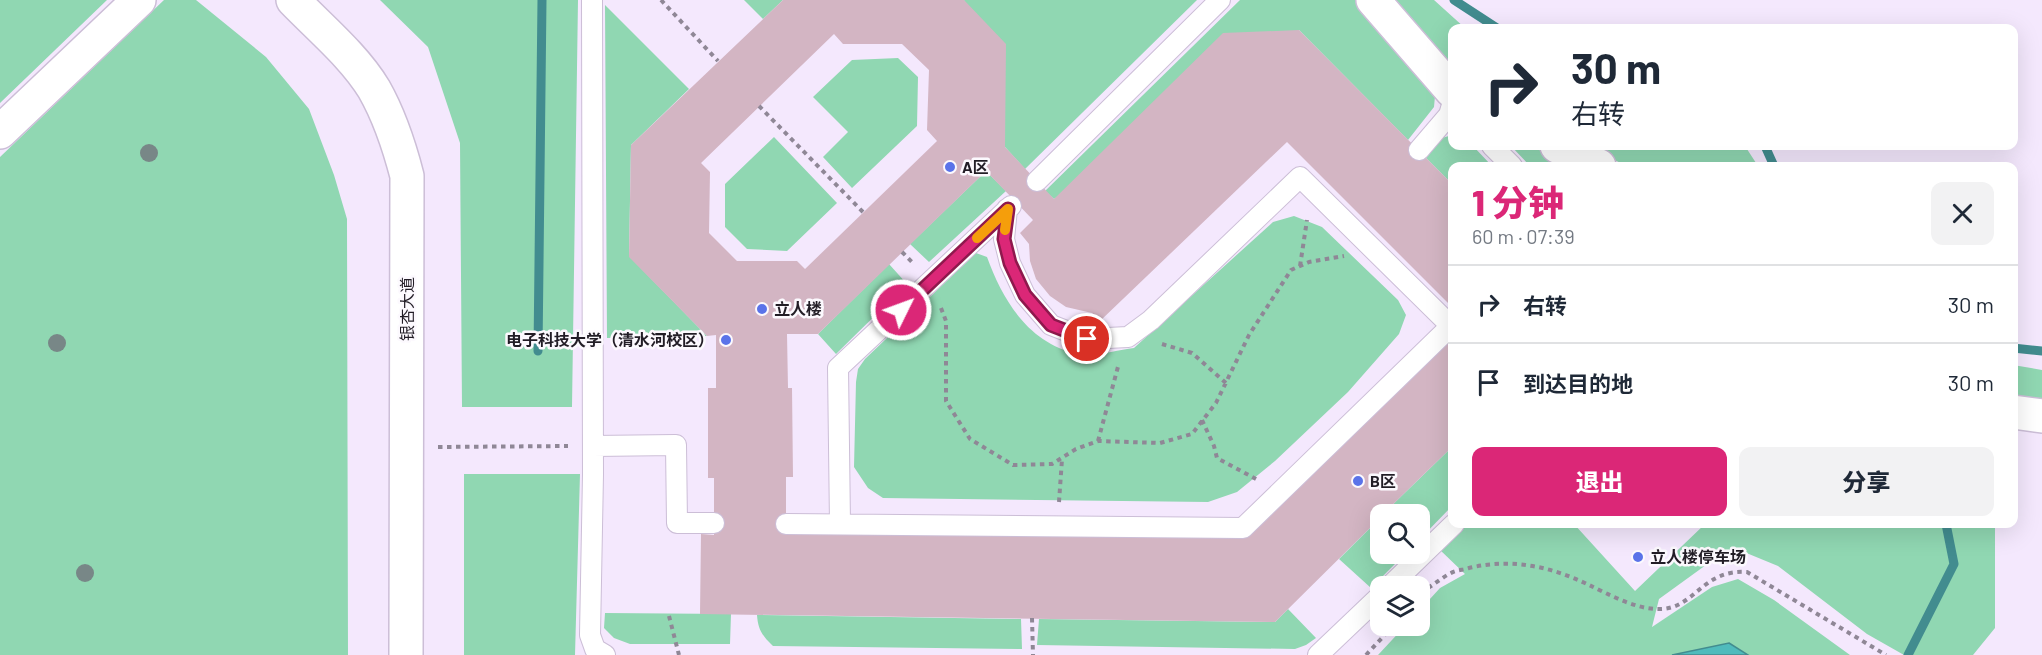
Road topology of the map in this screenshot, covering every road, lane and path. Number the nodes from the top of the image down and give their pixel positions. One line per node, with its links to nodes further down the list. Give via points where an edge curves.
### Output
1 (140, 0): 11 (street)
2 (293, 0): 32 (street, 银杏大道, via 373,87 402,156 407,176)
3 (592, 0): 31 (lane)
4 (661, 0): 7 (path)
5 (1220, 0): 17 (lane)
6 (1373, 0): 8 (street)
7 (718, 61)
8 (1448, 86)
9 (759, 106): 19 (path)
10 (1448, 116): 12 (lane)
11 (0, 132)
12 (1419, 150)
13 (1496, 150): 15 (lane)
14 (1565, 150): 16 (street)
15 (1508, 162)
16 (1591, 162)
17 (1037, 181)
18 (1324, 202): 20 (lane, via 1350,217); 21 (path, via 1307,220); 25 (lane, via 1300,177)
19 (864, 212)
20 (1370, 247): 21 (path); 23 (lane)
21 (1300, 267): 26 (path, via 1291,270 1249,335)
22 (932, 282): 25 (lane, via 1012,205 1004,239 1010,263 1025,295 1051,325 1087,339); 33 (path, via 946,321 946,401 970,440 1013,465 1052,464); 37 (lane, via 838,368)
23 (1448, 323)
24 (1448, 329): 34 (lane)
25 (1135, 332): 26 (path, via 1192,353); 30 (path, via 1111,387)
26 (1226, 383): 29 (path)
27 (2018, 413): 28 (street)
28 (2042, 416)
29 (1202, 420): 30 (path, via 1192,434 1160,442); 34 (path, via 1216,458 1259,481)
30 (1098, 441): 33 (path)
31 (593, 446): 32 (path); 35 (lane, via 676,445 677,523); 47 (lane, via 590,635 595,649)
32 (406, 447): 46 (street, 银杏大道)
33 (1062, 458): 38 (path)
34 (1277, 496): 38 (lane, via 1243,528)
35 (714, 523)
36 (786, 524): 37 (lane)
37 (840, 524): 38 (lane)
38 (1056, 526)
39 (1450, 528): 40 (lane)
40 (1400, 576)
41 (1430, 587): 52 (path, via 1452,572 1506,562 1568,574 1604,592 1656,610 1676,607 1717,576 1731,571 1747,572)
42 (1370, 606): 50 (lane)
43 (669, 616): 48 (path)
44 (1032, 618): 49 (path)
45 (1384, 636): 51 (path)
46 (406, 655)
47 (605, 655)
48 (679, 655)
49 (1033, 655)
50 (1318, 655)
51 (1366, 655)
52 (1886, 655)

